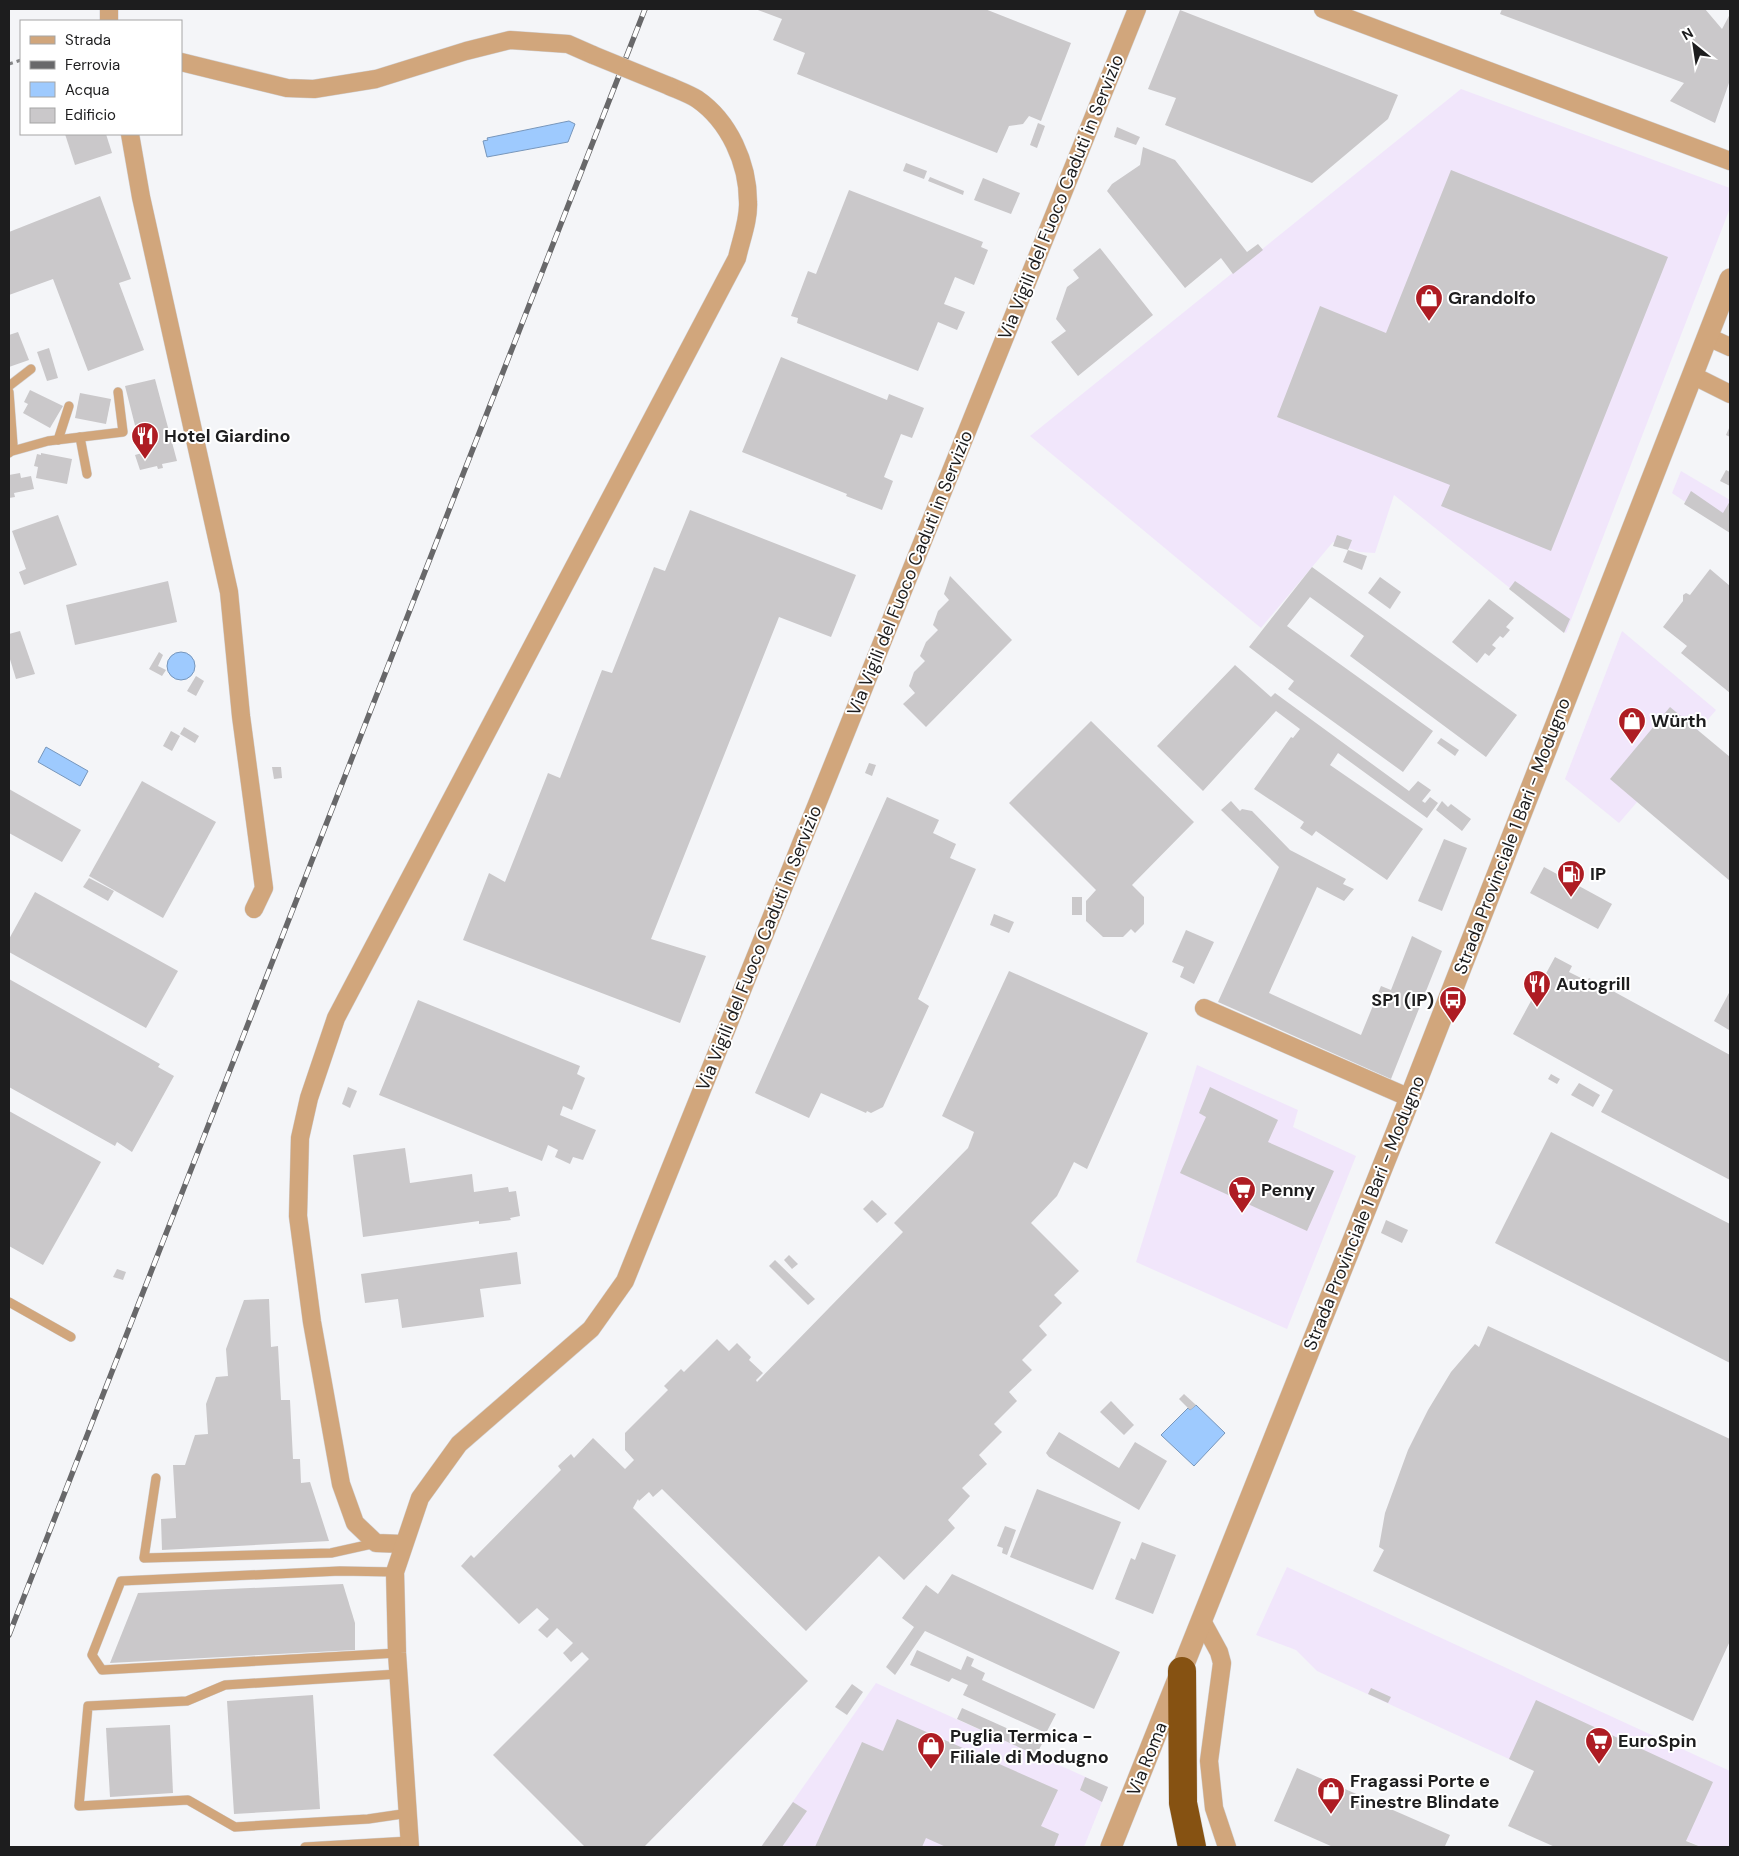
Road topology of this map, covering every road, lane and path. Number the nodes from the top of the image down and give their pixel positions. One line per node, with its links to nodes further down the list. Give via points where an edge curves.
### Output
1 (1137, 9): 27 (street, Via Vigili del Fuoco Caduti in Servizio, via 625,1281 591,1329 459,1444 420,1498)
2 (1323, 9): 5 (street)
3 (182, 62): 26 (street, bridge, via 287,88 314,89 376,79 466,50 510,40 568,44 696,99 728,131 739,153 745,178 748,203 737,258 336,1018 309,1098 300,1138 298,1216 312,1322 340,1484 356,1523)
4 (130, 135): 20 (street, via 229,592 241,716 264,888)
5 (1730, 161)
6 (1730, 279): 7 (street, Strada Provinciale 1 Bari - Modugno)
7 (1708, 337): 8 (street); 10 (street, Strada Provinciale 1 Bari - Modugno)
8 (1730, 347)
9 (31, 369): 11 (lane)
10 (1692, 376): 14 (street); 22 (street, Strada Provinciale 1 Bari - Modugno)
11 (9, 386)
12 (9, 392): 18 (lane, via 13,445)
13 (118, 392): 16 (lane, via 123,432)
14 (1730, 394)
15 (69, 406): 17 (lane)
16 (80, 437): 17 (lane); 19 (lane)
17 (58, 440): 18 (lane)
18 (9, 453)
19 (87, 474)
20 (254, 909)
21 (1204, 1008): 22 (street)
22 (1410, 1098): 29 (street, Strada Provinciale 1 Bari - Modugno)
23 (9, 1302): 24 (lane)
24 (71, 1337)
25 (156, 1478): 26 (lane, via 144,1558 331,1553)
26 (376, 1543): 27 (street)
27 (403, 1544): 28 (street, Via Vigili del Fuoco Caduti in Servizio)
28 (395, 1572): 30 (street, Via Vigili del Fuoco Caduti in Servizio); 30 (lane, via 340,1571 122,1581 92,1655 102,1670)
29 (1201, 1619): 31 (street, Strada Provinciale 1 Bari - Modugno); 38 (street, via 1222,1663 1209,1761 1214,1808)
30 (397, 1654): 32 (street, Via Vigili del Fuoco Caduti in Servizio)
31 (1182, 1671): 36 (street, Via Roma); 37 (highway, via 1183,1803)
32 (398, 1674): 33 (street, Via Vigili del Fuoco Caduti in Servizio); 33 (lane, via 225,1685 187,1701 88,1706 79,1806 188,1800 234,1827 368,1819)
33 (409, 1813): 34 (street, Via Vigili del Fuoco Caduti in Servizio)
34 (410, 1844): 35 (lane)
35 (306, 1847)
36 (1111, 1847)
37 (1192, 1847)
38 (1226, 1847)

